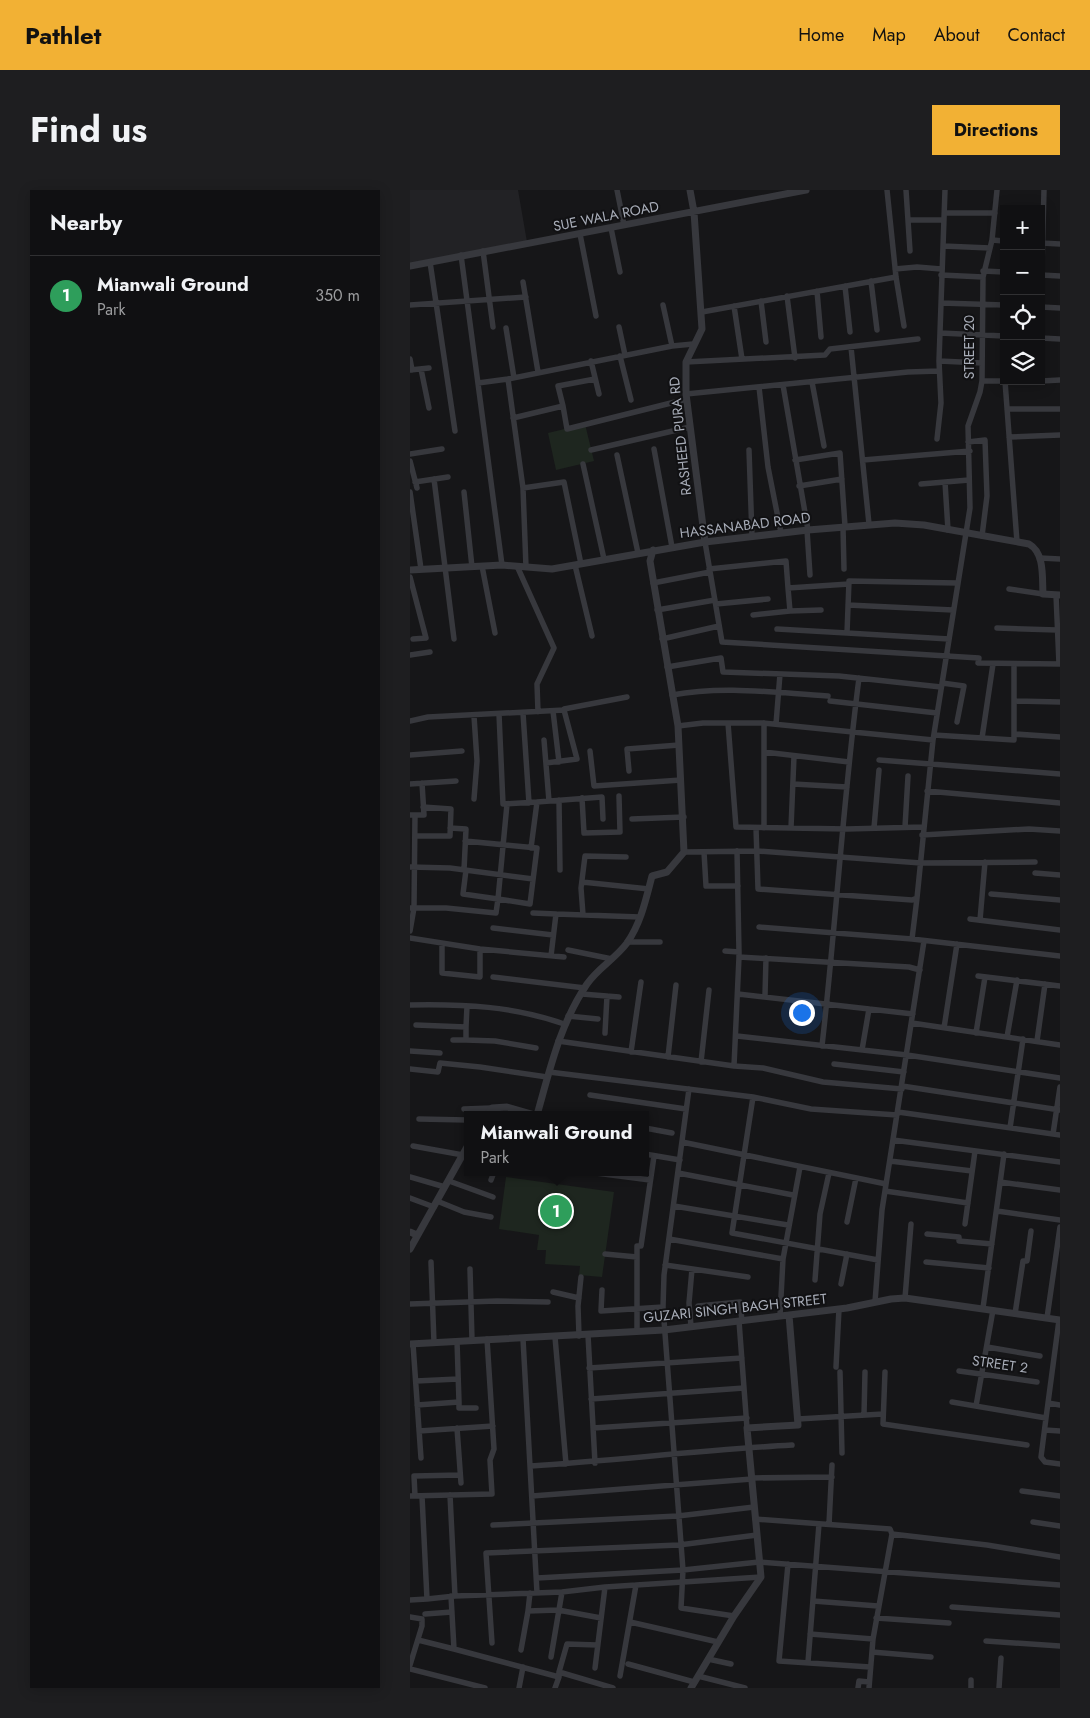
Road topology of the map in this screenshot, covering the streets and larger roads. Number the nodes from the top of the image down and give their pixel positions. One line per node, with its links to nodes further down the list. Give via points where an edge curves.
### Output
1 (617, 190): 14 (street)
2 (690, 190): 10 (street, RASHEED PURA RD)
3 (806, 190): 10 (street, SUE WALA ROAD)
4 (887, 190): 28 (street)
5 (906, 190): 13 (street)
6 (945, 190): 12 (street)
7 (997, 190): 11 (street, STREET 20)
8 (1044, 190): 9 (street)
9 (1043, 205)
10 (694, 212): 14 (street, SUE WALA ROAD); 54 (street, RASHEED PURA RD)
11 (995, 213): 12 (street); 17 (street, STREET 20)
12 (944, 216): 13 (street); 21 (street)
13 (908, 220): 24 (street)
14 (624, 226): 15 (street, SUE WALA ROAD)
15 (611, 228): 16 (street, SUE WALA ROAD); 29 (street)
16 (580, 234): 23 (street, SUE WALA ROAD); 55 (street)
17 (992, 240): 18 (street); 22 (street, STREET 20)
18 (1000, 241)
19 (1045, 243): 20 (street)
20 (1060, 244)
21 (943, 246): 22 (street); 30 (street)
22 (990, 248): 32 (street, STREET 20)
23 (483, 251): 25 (street, SUE WALA ROAD); 42 (street)
24 (910, 251)
25 (461, 255): 26 (street, SUE WALA ROAD); 43 (street)
26 (430, 262): 27 (street, SUE WALA ROAD); 45 (street)
27 (410, 266)
28 (895, 269): 30 (street, via 917,267); 35 (street)
29 (620, 272)
30 (941, 272): 32 (street); 46 (street)
31 (1000, 272): 32 (street)
32 (983, 274): 47 (street, STREET 20)
33 (1045, 275): 34 (street)
34 (1060, 276)
35 (896, 277): 36 (street); 56 (street)
36 (871, 281): 38 (street); 60 (street)
37 (524, 282): 41 (street)
38 (845, 286): 39 (street); 61 (street)
39 (817, 291): 40 (street); 65 (street)
40 (787, 296): 44 (street); 74 (street)
41 (526, 297): 42 (street); 85 (street)
42 (489, 298): 43 (street); 57 (street)
43 (467, 300): 45 (street); 94 (street)
44 (762, 301): 51 (street); 69 (street)
45 (436, 303): 48 (street); 107 (street)
46 (941, 303): 47 (street); 62 (street)
47 (981, 304): 50 (street); 63 (street, STREET 20)
48 (410, 305)
49 (663, 305): 71 (street)
50 (1000, 305)
51 (734, 306): 54 (street); 76 (street)
52 (1045, 306): 53 (street)
53 (1060, 308)
54 (702, 312): 70 (street, RASHEED PURA RD, via 702,332)
55 (596, 316)
56 (904, 326)
57 (493, 327)
58 (619, 327): 73 (street)
59 (506, 328): 86 (street)
60 (877, 330)
61 (850, 332)
62 (940, 333): 63 (street); 77 (street)
63 (982, 335): 64 (street); 80 (street, STREET 20)
64 (1000, 336)
65 (821, 337)
66 (1045, 338): 67 (street)
67 (1060, 339)
68 (918, 340): 72 (street)
69 (766, 342)
70 (693, 344): 71 (street); 79 (street, RASHEED PURA RD)
71 (672, 346): 73 (street)
72 (851, 347): 74 (street, via 830,349 824,355); 87 (street)
73 (623, 356): 78 (street); 100 (street)
74 (794, 358): 76 (street)
75 (410, 359): 83 (street)
76 (742, 360): 79 (street)
77 (939, 361): 80 (street); 84 (street)
78 (591, 362): 85 (street); 88 (street)
79 (686, 362): 99 (street, RASHEED PURA RD)
80 (982, 363): 90 (street, STREET 20)
81 (421, 368): 82 (street); 83 (street); 102 (street)
82 (429, 368)
83 (411, 370)
84 (939, 371): 87 (street); 110 (street, via 941,403)
85 (538, 372): 86 (street)
86 (511, 378): 94 (street); 105 (street)
87 (855, 378): 93 (street); 121 (street)
88 (595, 379): 98 (street); 101 (street, via 558,386)
89 (1060, 380): 92 (street)
90 (982, 381): 91 (street); 111 (street, STREET 20, via 968,426)
91 (1000, 381)
92 (1045, 381)
93 (812, 382): 95 (street); 112 (street)
94 (478, 383): 151 (street)
95 (783, 385): 97 (street); 120 (street)
96 (1004, 385): 103 (street)
97 (759, 388): 99 (street); 138 (street, via 768,467)
98 (599, 394)
99 (686, 397): 101 (street, via 567,429); 106 (street, RASHEED PURA RD)
100 (631, 400)
101 (563, 406): 105 (street)
102 (429, 408)
103 (1007, 409): 104 (street); 109 (street)
104 (1060, 409)
105 (513, 418): 131 (street)
106 (690, 427): 114 (street); 142 (street, RASHEED PURA RD)
107 (455, 431)
108 (1060, 435): 109 (street)
109 (1009, 437): 143 (street)
110 (937, 439)
111 (968, 442): 117 (street, STREET 20); 141 (street, via 985,440 987,496)
112 (824, 446)
113 (442, 449): 118 (street)
114 (591, 450)
115 (654, 450): 144 (street)
116 (749, 450): 140 (street)
117 (970, 451): 121 (street); 127 (street, STREET 20)
118 (410, 454)
119 (617, 455): 146 (street)
120 (795, 460): 126 (street, via 840,453); 130 (street)
121 (863, 460): 134 (street)
122 (410, 461): 125 (street, via 416,485)
123 (583, 464): 148 (street)
124 (448, 477): 125 (street)
125 (434, 479): 156 (street)
126 (842, 479): 130 (street); 135 (street)
127 (969, 480): 128 (street); 139 (street, STREET 20, via 970,508)
128 (944, 482): 129 (street); 137 (street)
129 (921, 484)
130 (800, 486): 136 (street)
131 (522, 488): 150 (street, via 564,482); 155 (street)
132 (410, 492): 157 (street)
133 (464, 492): 154 (street)
134 (870, 524): 135 (street, HASSANABAD ROAD); 137 (street, HASSANABAD ROAD, via 895,523)
135 (844, 526): 136 (street, HASSANABAD ROAD); 158 (street)
136 (808, 530): 138 (street, HASSANABAD ROAD); 161 (street)
137 (948, 530): 139 (street, HASSANABAD ROAD)
138 (781, 533): 140 (street, HASSANABAD ROAD)
139 (965, 533): 141 (street, HASSANABAD ROAD); 164 (street, STREET 20)
140 (752, 536): 142 (street, HASSANABAD ROAD)
141 (982, 536): 143 (street, HASSANABAD ROAD)
142 (705, 542): 144 (street, HASSANABAD ROAD); 160 (street)
143 (1017, 542): 147 (street, HASSANABAD ROAD, via 1035,547)
144 (672, 547): 145 (street, HASSANABAD ROAD)
145 (652, 550): 146 (street, HASSANABAD ROAD); 163 (street)
146 (638, 553): 148 (street, HASSANABAD ROAD)
147 (1040, 558): 149 (street); 168 (street)
148 (604, 559): 150 (street, HASSANABAD ROAD)
149 (1060, 559)
150 (578, 564): 155 (street, HASSANABAD ROAD, via 552,569); 184 (street)
151 (502, 565): 152 (street, HASSANABAD ROAD); 153 (street, HASSANABAD ROAD)
152 (482, 566): 154 (street, HASSANABAD ROAD); 182 (street)
153 (516, 566): 155 (street, HASSANABAD ROAD); 208 (street, via 554,648 538,684)
154 (472, 567): 156 (street, HASSANABAD ROAD)
155 (526, 567)
156 (445, 568): 157 (street, HASSANABAD ROAD); 185 (street)
157 (421, 569): 159 (street, HASSANABAD ROAD)
158 (844, 569)
159 (410, 570)
160 (710, 570): 163 (street); 166 (street, via 786,561); 171 (street)
161 (810, 575)
162 (410, 577): 188 (street, via 426,638)
163 (653, 583): 173 (street)
164 (957, 583): 165 (street, via 849,580); 175 (street, STREET 20)
165 (849, 584): 166 (street); 172 (street)
166 (788, 588): 176 (street)
167 (1009, 589): 168 (street)
168 (1043, 594): 169 (street)
169 (1058, 595): 181 (street)
170 (768, 599): 171 (street)
171 (715, 602): 173 (street); 178 (street)
172 (848, 605): 175 (street); 183 (street)
173 (657, 610): 186 (street)
174 (822, 610): 176 (street)
175 (953, 610): 187 (street, STREET 20)
176 (790, 612): 177 (street)
177 (753, 615)
178 (719, 626): 186 (street); 191 (street, via 722,642)
179 (997, 628): 181 (street)
180 (777, 630): 183 (street)
181 (1057, 630): 194 (street)
182 (495, 633)
183 (846, 633): 187 (street)
184 (592, 636)
185 (454, 639)
186 (662, 639): 195 (street)
187 (949, 639): 191 (street, STREET 20)
188 (413, 640)
189 (430, 652): 190 (street)
190 (410, 655)
191 (946, 656): 192 (street, via 979,658 978,664); 198 (street, STREET 20)
192 (993, 664): 193 (street); 221 (street)
193 (1014, 664): 194 (street); 202 (street)
194 (1059, 664)
195 (667, 667): 196 (street, via 721,658 723,672); 200 (street)
196 (780, 674): 197 (street); 199 (street)
197 (859, 678): 198 (street); 204 (street)
198 (942, 685): 209 (street, STREET 20); 213 (street, via 964,686)
199 (779, 693): 200 (street, via 712,690); 204 (street); 216 (street)
200 (672, 695): 217 (street)
201 (627, 697): 205 (street)
202 (1014, 701): 203 (street); 219 (street)
203 (1060, 702)
204 (856, 704): 209 (street); 218 (street)
205 (564, 710): 206 (street); 231 (street, via 577,759)
206 (553, 711): 208 (street); 231 (street)
207 (522, 712): 208 (street); 210 (street); 252 (street)
208 (538, 712)
209 (937, 713): 220 (street, STREET 20)
210 (499, 714): 211 (street); 254 (street, via 503,804)
211 (474, 716): 212 (street, via 428,717); 248 (street, via 477,761)
212 (410, 721)
213 (957, 722)
214 (728, 723): 215 (street); 217 (street); 263 (street, via 736,827)
215 (764, 723): 216 (street); 227 (street)
216 (776, 724): 218 (street)
217 (678, 726): 224 (street)
218 (852, 733): 220 (street); 232 (street)
219 (1014, 734): 221 (street, via 1014,740); 222 (street)
220 (933, 738): 221 (street); 234 (street, STREET 20)
221 (982, 738)
222 (1060, 738)
223 (544, 740): 233 (street)
224 (679, 745): 236 (street, via 627,749); 239 (street)
225 (462, 751): 228 (street)
226 (590, 751): 239 (street, via 594,786)
227 (764, 752): 229 (street); 264 (street)
228 (410, 755)
229 (794, 756): 232 (street); 243 (street)
230 (879, 760): 234 (street)
231 (559, 762): 233 (street)
232 (849, 762): 244 (street)
233 (546, 763): 250 (street)
234 (930, 764): 237 (street); 245 (street, STREET 20)
235 (879, 770): 266 (street)
236 (629, 771)
237 (1060, 774)
238 (908, 776): 260 (street)
239 (681, 780): 257 (street)
240 (456, 781): 241 (street)
241 (422, 783): 242 (street); 255 (street)
242 (410, 784)
243 (793, 784): 244 (street); 265 (street)
244 (846, 787): 267 (street)
245 (927, 792): 253 (street); 261 (street, STREET 20)
246 (619, 796): 247 (street, via 620,832 584,833)
247 (582, 798): 249 (street); 259 (street, via 602,797)
248 (474, 799)
249 (559, 800): 250 (street); 286 (street)
250 (549, 801): 251 (street)
251 (537, 802): 252 (street); 274 (street)
252 (529, 803): 254 (street)
253 (1060, 803)
254 (507, 804): 273 (street)
255 (423, 807): 256 (street, via 424,815); 262 (street, via 451,809)
256 (413, 815): 270 (street)
257 (684, 817): 258 (street); 277 (street)
258 (632, 819)
259 (603, 820)
260 (905, 827): 261 (street); 266 (street)
261 (923, 827): 269 (street, STREET 20)
262 (450, 828): 270 (street, via 450,836); 271 (street, via 466,829)
263 (756, 828): 264 (street); 276 (street)
264 (764, 828): 265 (street)
265 (791, 828): 267 (street)
266 (874, 828): 267 (street)
267 (843, 829): 279 (street)
268 (1060, 831): 269 (street, via 1029,829)
269 (922, 834): 283 (street, STREET 20)
270 (415, 836): 272 (street)
271 (466, 841): 273 (street); 285 (street)
272 (412, 842): 284 (street)
273 (503, 845): 274 (street); 288 (street)
274 (531, 848): 290 (street, via 537,848)
275 (737, 850): 276 (street); 278 (street); 292 (street)
276 (756, 851): 279 (street); 295 (street, via 758,889)
277 (684, 852): 278 (street); 293 (street, via 667,872 652,876)
278 (704, 852): 292 (street, via 706,886)
279 (840, 856): 283 (street); 295 (street)
280 (626, 857): 291 (street, via 585,856)
281 (986, 862): 282 (street); 283 (street); 305 (street)
282 (1035, 862)
283 (921, 863): 296 (street, STREET 20)
284 (412, 868): 285 (street); 299 (street)
285 (465, 870): 288 (street); 297 (street, via 463,894)
286 (560, 870)
287 (1035, 873): 289 (street)
288 (500, 875): 290 (street); 297 (street)
289 (1060, 875)
290 (533, 879): 297 (street, via 530,904)
291 (582, 882): 293 (street); 302 (street)
292 (738, 886): 322 (street)
293 (649, 889): 303 (street)
294 (991, 894): 298 (street)
295 (837, 895): 296 (street); 310 (street)
296 (917, 898): 313 (street, STREET 20)
297 (498, 899): 299 (street, via 496,913)
298 (1060, 900)
299 (412, 908): 309 (street)
300 (533, 913): 301 (street)
301 (556, 914): 302 (street); 311 (street)
302 (583, 915): 303 (street)
303 (640, 916): 315 (street)
304 (970, 919): 305 (street)
305 (980, 920): 308 (street)
306 (759, 927): 310 (street)
307 (492, 928): 311 (street)
308 (1060, 930)
309 (410, 931)
310 (834, 933): 313 (street); 328 (street)
311 (553, 935): 323 (street)
312 (410, 938): 317 (street)
313 (912, 938): 314 (street)
314 (924, 941): 318 (street); 329 (street)
315 (627, 942): 316 (street); 327 (street)
316 (660, 942)
317 (442, 943): 319 (street); 319 (street, via 442,973 480,977)
318 (957, 944): 324 (street); 355 (street)
319 (480, 949): 323 (street)
320 (568, 950): 327 (street)
321 (725, 951): 322 (street)
322 (739, 955): 326 (street); 340 (street)
323 (551, 956): 325 (street)
324 (1060, 956)
325 (564, 958)
326 (766, 958): 328 (street); 341 (street)
327 (612, 959): 339 (street, via 599,969)
328 (832, 962): 329 (street); 344 (street)
329 (920, 970): 348 (street)
330 (978, 976): 332 (street)
331 (493, 977): 339 (street)
332 (986, 977): 333 (street); 356 (street)
333 (1017, 980): 335 (street); 359 (street)
334 (641, 982): 370 (street)
335 (1045, 984): 337 (street); 364 (street)
336 (676, 985): 373 (street)
337 (1060, 986)
338 (709, 990): 374 (street)
339 (583, 991): 342 (street); 349 (street)
340 (738, 994): 344 (street); 358 (street)
341 (765, 994)
342 (607, 996): 343 (street); 357 (street)
343 (619, 997)
344 (827, 1004): 347 (street); 366 (street)
345 (410, 1005): 346 (street)
346 (467, 1006): 352 (street, via 493,1006); 354 (street)
347 (868, 1008): 348 (street); 368 (street)
348 (913, 1014): 351 (street)
349 (568, 1016): 350 (street); 352 (street)
350 (598, 1019)
351 (912, 1023): 355 (street); 372 (street)
352 (564, 1024): 363 (street)
353 (416, 1025): 354 (street)
354 (466, 1027): 362 (street)
355 (944, 1028): 356 (street)
356 (976, 1032): 359 (street)
357 (605, 1033)
358 (736, 1036): 366 (street); 376 (street)
359 (1007, 1037): 360 (street)
360 (1023, 1039): 364 (street); 379 (street)
361 (454, 1040): 362 (street)
362 (466, 1040): 367 (street)
363 (558, 1041): 370 (street); 380 (street)
364 (1037, 1041): 365 (street)
365 (1060, 1044)
366 (822, 1046): 368 (street)
367 (536, 1048)
368 (862, 1050): 372 (street)
369 (410, 1051): 371 (street)
370 (631, 1052): 373 (street)
371 (440, 1053)
372 (907, 1055): 378 (street); 379 (street)
373 (668, 1057): 374 (street)
374 (701, 1062): 376 (street)
375 (834, 1064): 378 (street)
376 (734, 1066): 383 (street, via 763,1068 823,1082)
377 (410, 1069): 380 (street, via 438,1072 440,1063)
378 (904, 1072): 383 (street)
379 (1018, 1072): 381 (street); 387 (street)
380 (548, 1075): 384 (street); 394 (street)
381 (1060, 1078)
382 (1060, 1087): 391 (street)
383 (902, 1088): 387 (street); 395 (street)
384 (689, 1089): 386 (street); 390 (street)
385 (590, 1095): 390 (street)
386 (753, 1097): 395 (street, via 811,1109); 411 (street)
387 (1014, 1103): 391 (street); 398 (street)
388 (492, 1108): 389 (street); 392 (street); 393 (street)
389 (464, 1109)
390 (686, 1109): 404 (street)
391 (1058, 1110): 401 (street)
392 (490, 1111)
393 (512, 1111)
394 (537, 1111)
395 (898, 1113): 398 (street); 403 (street)
396 (419, 1119): 397 (street)
397 (464, 1120)
398 (1010, 1128): 401 (street)
399 (649, 1129): 400 (street)
400 (672, 1133)
401 (1053, 1134): 402 (street)
402 (1060, 1135)
403 (893, 1140): 406 (street); 413 (street)
404 (682, 1142): 411 (street); 412 (street)
405 (414, 1146): 408 (street)
406 (975, 1150): 407 (street); 416 (street)
407 (1004, 1154): 414 (street); 425 (street)
408 (463, 1155): 426 (street)
409 (649, 1155): 410 (street)
410 (654, 1156): 412 (street); 424 (street)
411 (745, 1156): 415 (street); 428 (street)
412 (680, 1160): 418 (street)
413 (890, 1161): 416 (street); 427 (street)
414 (1060, 1162)
415 (800, 1167): 417 (street); 431 (street)
416 (972, 1171): 434 (street)
417 (830, 1172): 422 (street); 452 (street)
418 (678, 1173): 428 (street); 436 (street)
419 (492, 1176): 423 (street)
420 (622, 1176): 424 (street)
421 (410, 1178): 426 (street)
422 (856, 1178): 427 (street); 441 (street)
423 (490, 1180)
424 (650, 1180): 456 (street)
425 (1000, 1182): 429 (street); 437 (street)
426 (447, 1184): 432 (street); 435 (street)
427 (886, 1184): 430 (street)
428 (740, 1186): 431 (street); 438 (street)
429 (1060, 1190)
430 (885, 1192): 434 (street); 458 (street)
431 (793, 1195): 444 (street)
432 (492, 1197)
433 (410, 1198): 435 (street)
434 (968, 1202): 443 (street)
435 (436, 1204): 439 (street); 447 (street)
436 (674, 1206): 438 (street); 449 (street)
437 (996, 1211): 440 (street); 451 (street)
438 (735, 1216): 444 (street); 450 (street, via 732,1233)
439 (491, 1217)
440 (1060, 1220)
441 (847, 1222)
442 (911, 1224): 472 (street)
443 (965, 1224)
444 (788, 1225): 450 (street)
445 (1060, 1227): 487 (street)
446 (1032, 1231): 484 (street, via 1028,1261 1023,1261)
447 (414, 1234): 453 (street)
448 (928, 1234): 451 (street)
449 (668, 1239): 457 (street); 461 (street)
450 (785, 1242): 452 (street); 457 (street)
451 (992, 1244): 462 (street)
452 (816, 1248): 455 (street); 467 (street)
453 (410, 1249)
454 (605, 1254): 456 (street)
455 (847, 1254): 458 (street); 468 (street)
456 (637, 1257): 481 (street)
457 (783, 1259): 486 (street)
458 (878, 1260): 475 (street)
459 (431, 1262): 477 (street)
460 (926, 1262): 462 (street)
461 (666, 1265): 464 (street); 479 (street)
462 (989, 1268): 480 (street)
463 (470, 1269): 473 (street)
464 (692, 1269): 466 (street); 490 (street)
465 (581, 1278): 471 (street)
466 (748, 1278)
467 (815, 1280)
468 (841, 1284)
469 (602, 1290): 481 (street, via 601,1311)
470 (552, 1292): 471 (street)
471 (579, 1298): 494 (street)
472 (905, 1298): 475 (street, GUZARI SINGH BAGH STREET); 480 (street, GUZARI SINGH BAGH STREET)
473 (471, 1302): 474 (street); 477 (street); 498 (street)
474 (548, 1302)
475 (875, 1302): 482 (street, GUZARI SINGH BAGH STREET)
476 (410, 1304): 477 (street)
477 (433, 1304): 500 (street)
478 (698, 1306): 489 (street, via 740,1302)
479 (663, 1307): 481 (street); 491 (street)
480 (983, 1308): 483 (street, GUZARI SINGH BAGH STREET)
481 (636, 1309): 492 (street)
482 (839, 1309): 485 (street, GUZARI SINGH BAGH STREET); 526 (street)
483 (994, 1310): 484 (street, GUZARI SINGH BAGH STREET); 502 (street)
484 (1015, 1314): 487 (street, GUZARI SINGH BAGH STREET)
485 (789, 1315): 486 (street, GUZARI SINGH BAGH STREET); 529 (street)
486 (780, 1316): 489 (street, GUZARI SINGH BAGH STREET)
487 (1047, 1318): 488 (street, GUZARI SINGH BAGH STREET)
488 (1060, 1320): 519 (street)
489 (740, 1321): 490 (street, GUZARI SINGH BAGH STREET); 504 (street)
490 (691, 1326): 491 (street, GUZARI SINGH BAGH STREET)
491 (664, 1330): 492 (street, GUZARI SINGH BAGH STREET); 505 (street)
492 (637, 1331): 493 (street, GUZARI SINGH BAGH STREET)
493 (588, 1335): 494 (street, GUZARI SINGH BAGH STREET); 506 (street)
494 (579, 1336): 495 (street, GUZARI SINGH BAGH STREET)
495 (555, 1337): 497 (street, GUZARI SINGH BAGH STREET); 545 (street)
496 (487, 1339): 497 (street, GUZARI SINGH BAGH STREET); 498 (street, GUZARI SINGH BAGH STREET); 531 (street)
497 (523, 1339): 548 (street)
498 (472, 1340): 499 (street, GUZARI SINGH BAGH STREET)
499 (457, 1341): 500 (street, GUZARI SINGH BAGH STREET); 511 (street)
500 (434, 1343): 501 (street, GUZARI SINGH BAGH STREET)
501 (412, 1344): 512 (street)
502 (987, 1347): 503 (street); 510 (street)
503 (1040, 1356)
504 (742, 1358): 505 (street); 514 (street)
505 (668, 1364): 506 (street); 515 (street)
506 (589, 1368): 516 (street)
507 (958, 1371): 510 (street, STREET 2)
508 (865, 1372): 525 (street)
509 (885, 1372): 524 (street)
510 (982, 1374): 513 (street, STREET 2); 522 (street)
511 (458, 1379): 512 (street); 517 (street)
512 (416, 1381): 520 (street)
513 (1037, 1382)
514 (744, 1388): 515 (street); 527 (street)
515 (670, 1394): 516 (street); 530 (street)
516 (591, 1399): 533 (street)
517 (459, 1402): 520 (street); 523 (street, via 459,1408)
518 (952, 1402): 522 (street)
519 (1048, 1403): 521 (street); 528 (street)
520 (417, 1405): 536 (street)
521 (1060, 1405)
522 (976, 1406): 528 (street)
523 (476, 1408)
524 (883, 1414): 525 (street); 539 (street, via 883,1424)
525 (864, 1415): 526 (street)
526 (841, 1416): 529 (street); 541 (street)
527 (747, 1418): 530 (street); 534 (street)
528 (1046, 1418): 535 (street)
529 (798, 1419): 534 (street, via 798,1426)
530 (672, 1423): 533 (street); 542 (street)
531 (493, 1426): 532 (street); 555 (street, via 492,1494)
532 (457, 1428): 536 (street); 549 (street)
533 (593, 1428): 544 (street)
534 (748, 1428): 540 (street)
535 (1044, 1430): 537 (street); 546 (street, via 1041,1457 1045,1462)
536 (419, 1431): 543 (street)
537 (1060, 1432)
538 (792, 1445): 540 (street)
539 (1027, 1445)
540 (749, 1448): 542 (street); 551 (street)
541 (842, 1453)
542 (673, 1454): 544 (street); 553 (street)
543 (421, 1458)
544 (595, 1463): 545 (street)
545 (566, 1464): 548 (street)
546 (1060, 1464)
547 (832, 1465): 550 (street)
548 (531, 1466): 557 (street)
549 (460, 1475): 552 (street); 556 (street, via 414,1476)
550 (832, 1477): 551 (street); 565 (street)
551 (752, 1479): 553 (street); 559 (street)
552 (461, 1483)
553 (675, 1486): 557 (street); 560 (street)
554 (1022, 1492): 558 (street)
555 (450, 1495): 556 (street); 587 (street)
556 (416, 1496): 588 (street)
557 (532, 1496): 563 (street)
558 (1060, 1496)
559 (754, 1507): 560 (street); 561 (street)
560 (678, 1516): 563 (street); 570 (street)
561 (756, 1519): 564 (street); 568 (street)
562 (1033, 1522): 567 (street)
563 (534, 1524): 566 (street); 571 (street)
564 (819, 1524): 565 (street); 575 (street)
565 (829, 1524): 569 (street, via 890,1529)
566 (493, 1525)
567 (1060, 1526)
568 (757, 1534): 570 (street); 573 (street)
569 (892, 1534): 572 (street); 577 (street)
570 (680, 1545): 571 (street); 576 (street)
571 (535, 1551): 579 (street); 586 (street, via 486,1553)
572 (1060, 1557)
573 (759, 1562): 574 (street); 576 (street); 578 (street)
574 (788, 1564): 575 (street); 620 (street, via 779,1661)
575 (816, 1566): 577 (street); 590 (street)
576 (683, 1570): 579 (street); 580 (street)
577 (885, 1570): 582 (street); 591 (street)
578 (761, 1577): 580 (street); 599 (street)
579 (536, 1578): 585 (street)
580 (683, 1583): 581 (street); 599 (street, via 681,1608)
581 (636, 1585): 583 (street); 602 (street)
582 (1060, 1585)
583 (605, 1587): 584 (street); 600 (street)
584 (562, 1592): 585 (street); 593 (street)
585 (534, 1593): 586 (street); 594 (street)
586 (488, 1594): 587 (street); 609 (street)
587 (453, 1596): 588 (street); 595 (street)
588 (427, 1599): 589 (street)
589 (410, 1600)
590 (813, 1601): 591 (street); 604 (street)
591 (878, 1606): 601 (street)
592 (952, 1608): 597 (street)
593 (558, 1610): 594 (street); 600 (street); 617 (street)
594 (528, 1611): 614 (street)
595 (452, 1612): 596 (street); 613 (street)
596 (425, 1614)
597 (1060, 1615)
598 (410, 1616): 606 (street, via 422,1619)
599 (734, 1616): 608 (street)
600 (601, 1618): 610 (street)
601 (876, 1618): 603 (street); 605 (street)
602 (630, 1622): 608 (street); 629 (street)
603 (949, 1623)
604 (810, 1634): 605 (street); 620 (street)
605 (873, 1639): 615 (street)
606 (418, 1640): 612 (street); 613 (street)
607 (986, 1641): 611 (street)
608 (718, 1642): 619 (street)
609 (492, 1643)
610 (597, 1645): 626 (street); 628 (street, via 568,1644)
611 (1060, 1646)
612 (413, 1647): 623 (street)
613 (454, 1648): 624 (street)
614 (521, 1650)
615 (872, 1652): 616 (street); 625 (street)
616 (931, 1656)
617 (551, 1657)
618 (1002, 1658): 640 (street)
619 (708, 1659): 622 (street); 631 (street)
620 (808, 1662): 625 (street)
621 (628, 1664): 631 (street)
622 (731, 1664)
623 (410, 1665)
624 (524, 1667): 628 (street); 634 (street)
625 (870, 1667): 632 (street)
626 (595, 1668)
627 (410, 1669): 633 (street)
628 (559, 1675): 635 (street); 636 (street)
629 (620, 1676)
630 (971, 1680): 639 (street)
631 (694, 1682): 637 (street)
632 (869, 1685): 638 (street, via 859,1681)
633 (485, 1688)
634 (518, 1688)
635 (555, 1688)
636 (613, 1688)
637 (742, 1688)
638 (858, 1688)
639 (971, 1688)
640 (999, 1688)

